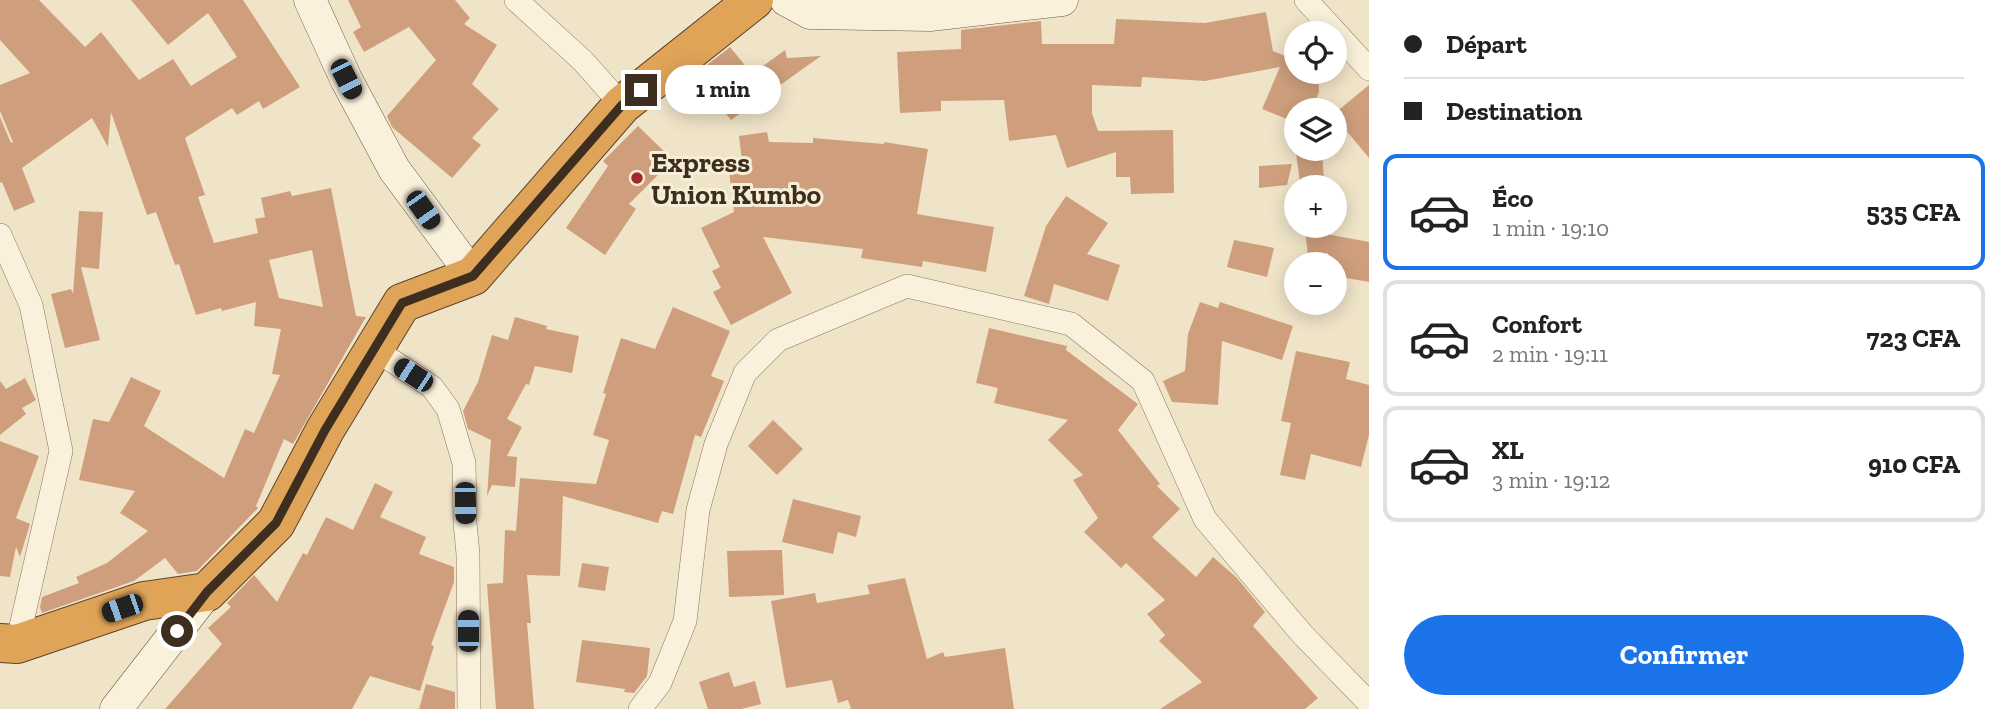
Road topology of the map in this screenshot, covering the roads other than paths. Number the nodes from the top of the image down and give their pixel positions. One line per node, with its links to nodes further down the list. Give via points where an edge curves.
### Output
1 (310, 0): 10 (street, via 394,169)
2 (516, 0): 8 (street, via 583,61)
3 (754, 0): 8 (highway)
4 (786, 0): 5 (street, via 810,13 930,15)
5 (1062, 0)
6 (1306, 0): 7 (street)
7 (1369, 69)
8 (622, 105): 10 (highway)
9 (0, 235): 13 (street, via 31,305 61,451)
10 (473, 276): 11 (highway, via 402,303)
11 (374, 349): 12 (highway, via 276,523); 16 (street, via 432,387 448,409 464,463)
12 (207, 592): 13 (highway, via 144,601); 15 (street)
13 (9, 643)
14 (1369, 703): 17 (street, via 1302,634 1205,519 1143,381 1071,324 907,286 778,340 745,373 716,444 698,510 685,621 660,683)
15 (116, 709)
16 (469, 709)
17 (640, 709)

